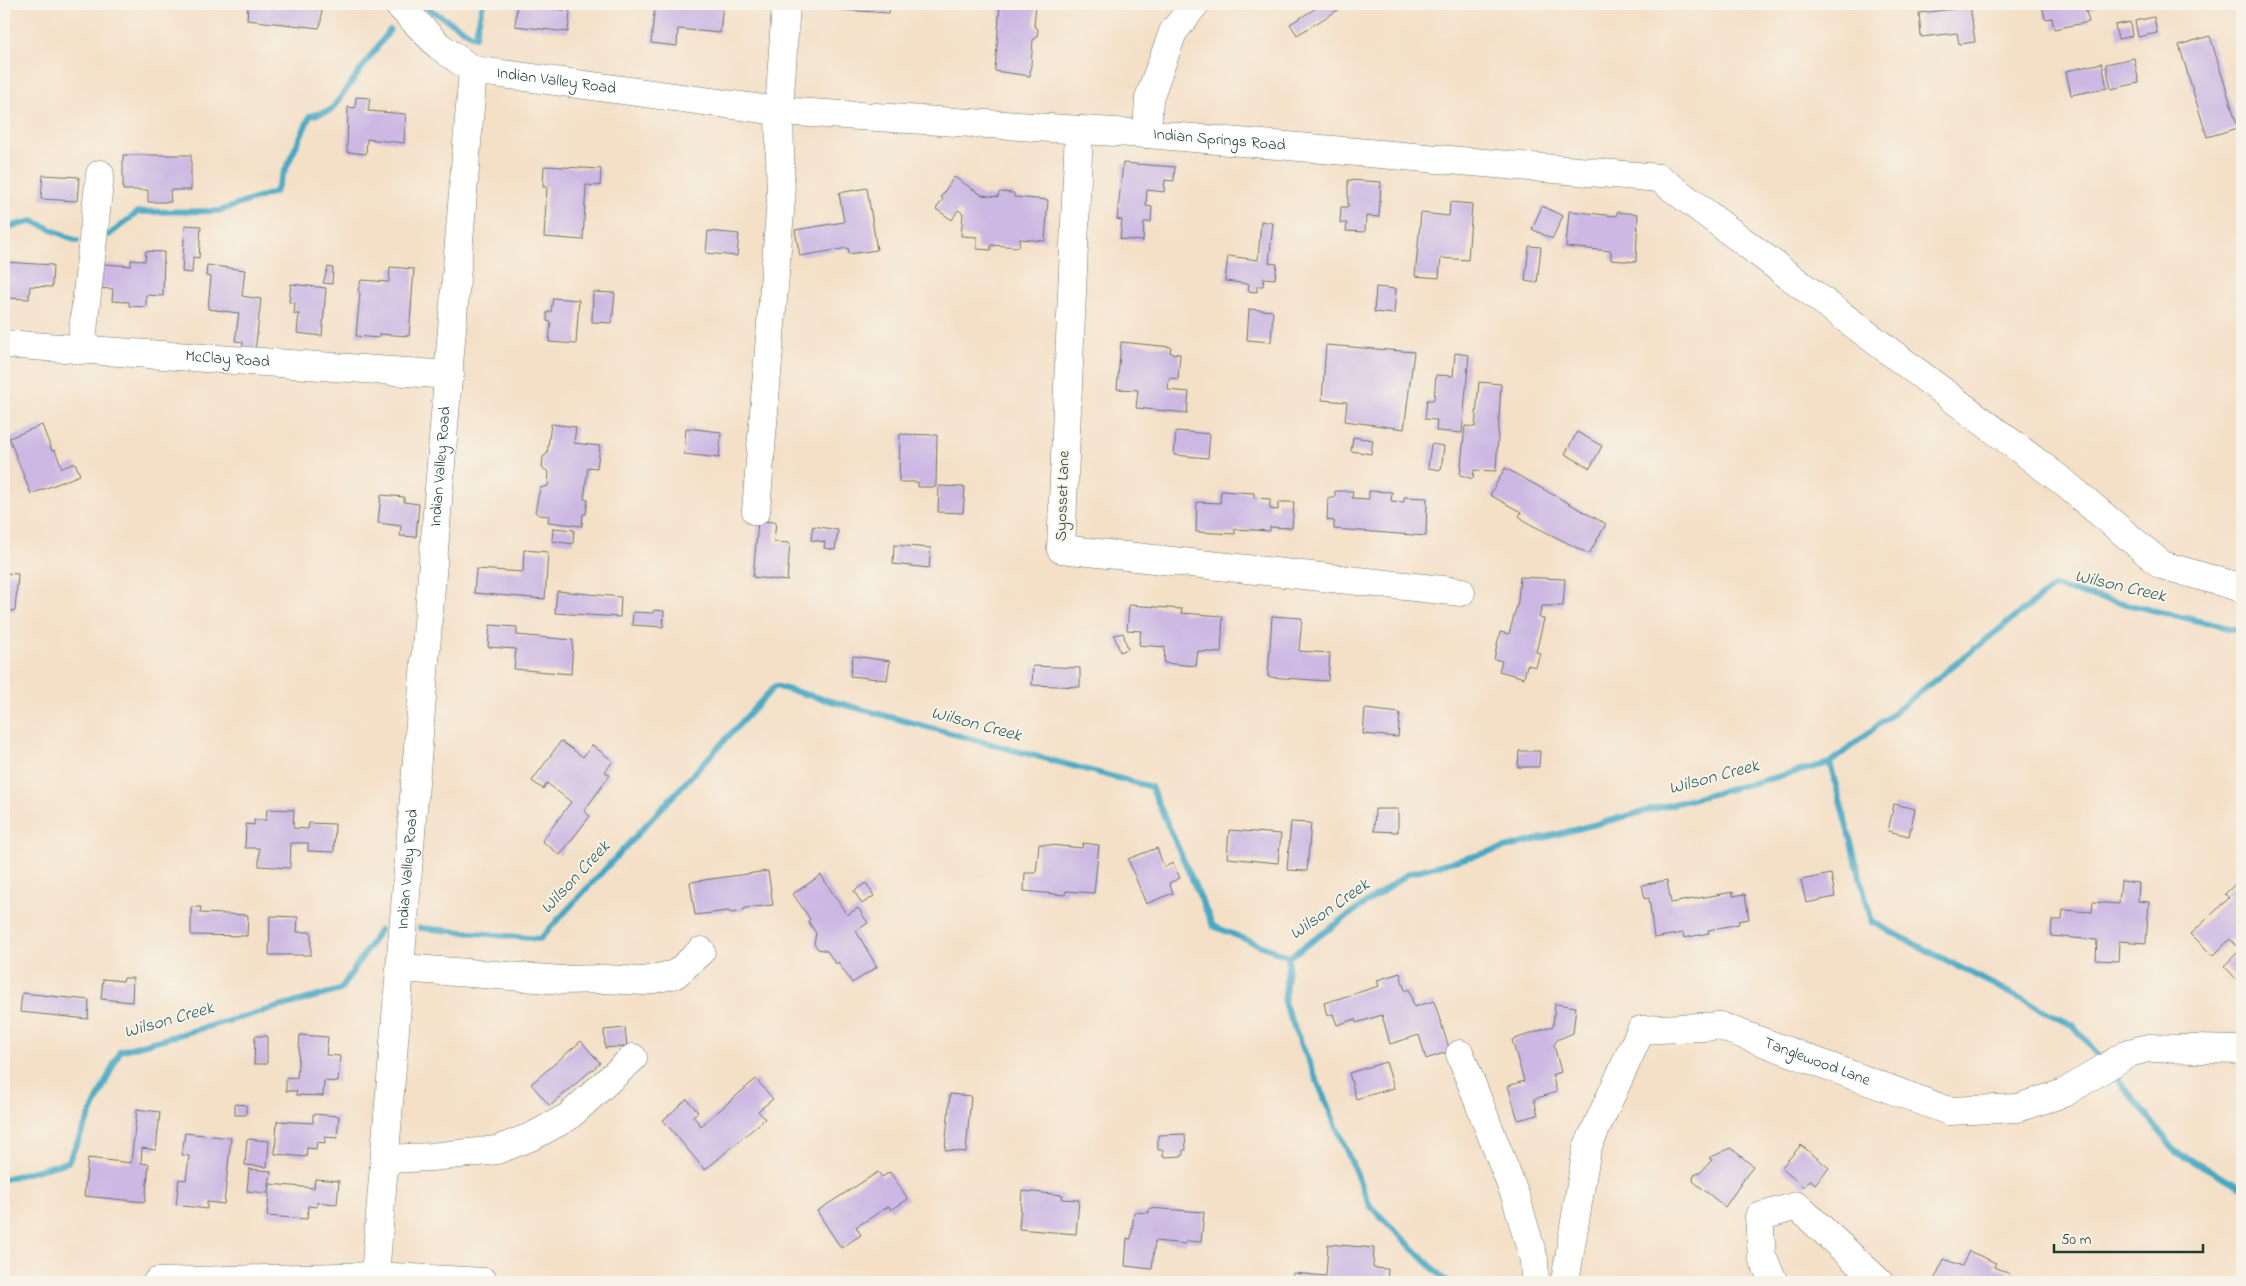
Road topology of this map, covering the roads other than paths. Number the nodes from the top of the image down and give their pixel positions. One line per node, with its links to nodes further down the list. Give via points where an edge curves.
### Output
1 (398, 4): 4 (street, via 440,46)
2 (786, 4): 5 (street)
3 (1194, 4): 7 (street, via 1173,32 1150,98)
4 (473, 70): 5 (street, Indian Valley Road); 11 (street, Indian Valley Road)
5 (779, 111): 6 (street, Indian Springs Road); 12 (street, via 781,199)
6 (1079, 130): 7 (street, Indian Springs Road); 14 (street, Syosset Lane, via 1061,549)
7 (1147, 134): 13 (street, Indian Springs Road, via 1659,178 2062,481 2162,565)
8 (100, 174): 10 (street)
9 (4, 344): 10 (street, McClay Road)
10 (81, 350): 11 (street, McClay Road)
11 (450, 375): 16 (street, Indian Valley Road)
12 (756, 512)
13 (2242, 588)
14 (1461, 592)
15 (701, 951): 16 (street, via 676,974 644,981 562,980)
16 (401, 968): 20 (street, Indian Valley Road)
17 (2242, 1050): 26 (street, Tanglewood Lane, via 2148,1048 2129,1053 2064,1093 2017,1108 1949,1111 1720,1026 1641,1030 1587,1148)
18 (1460, 1054): 25 (street, via 1516,1198 1534,1260)
19 (633, 1058): 20 (street, via 568,1117 533,1136 497,1150)
20 (385, 1159): 21 (street, Indian Valley Road)
21 (375, 1276): 22 (street); 24 (street)
22 (216, 1281): 23 (street)
23 (157, 1282)
24 (484, 1282)
25 (1535, 1282)
26 (1565, 1282)
27 (1774, 1282): 28 (street, via 1762,1257 1759,1217 1797,1206)
28 (1879, 1282)

